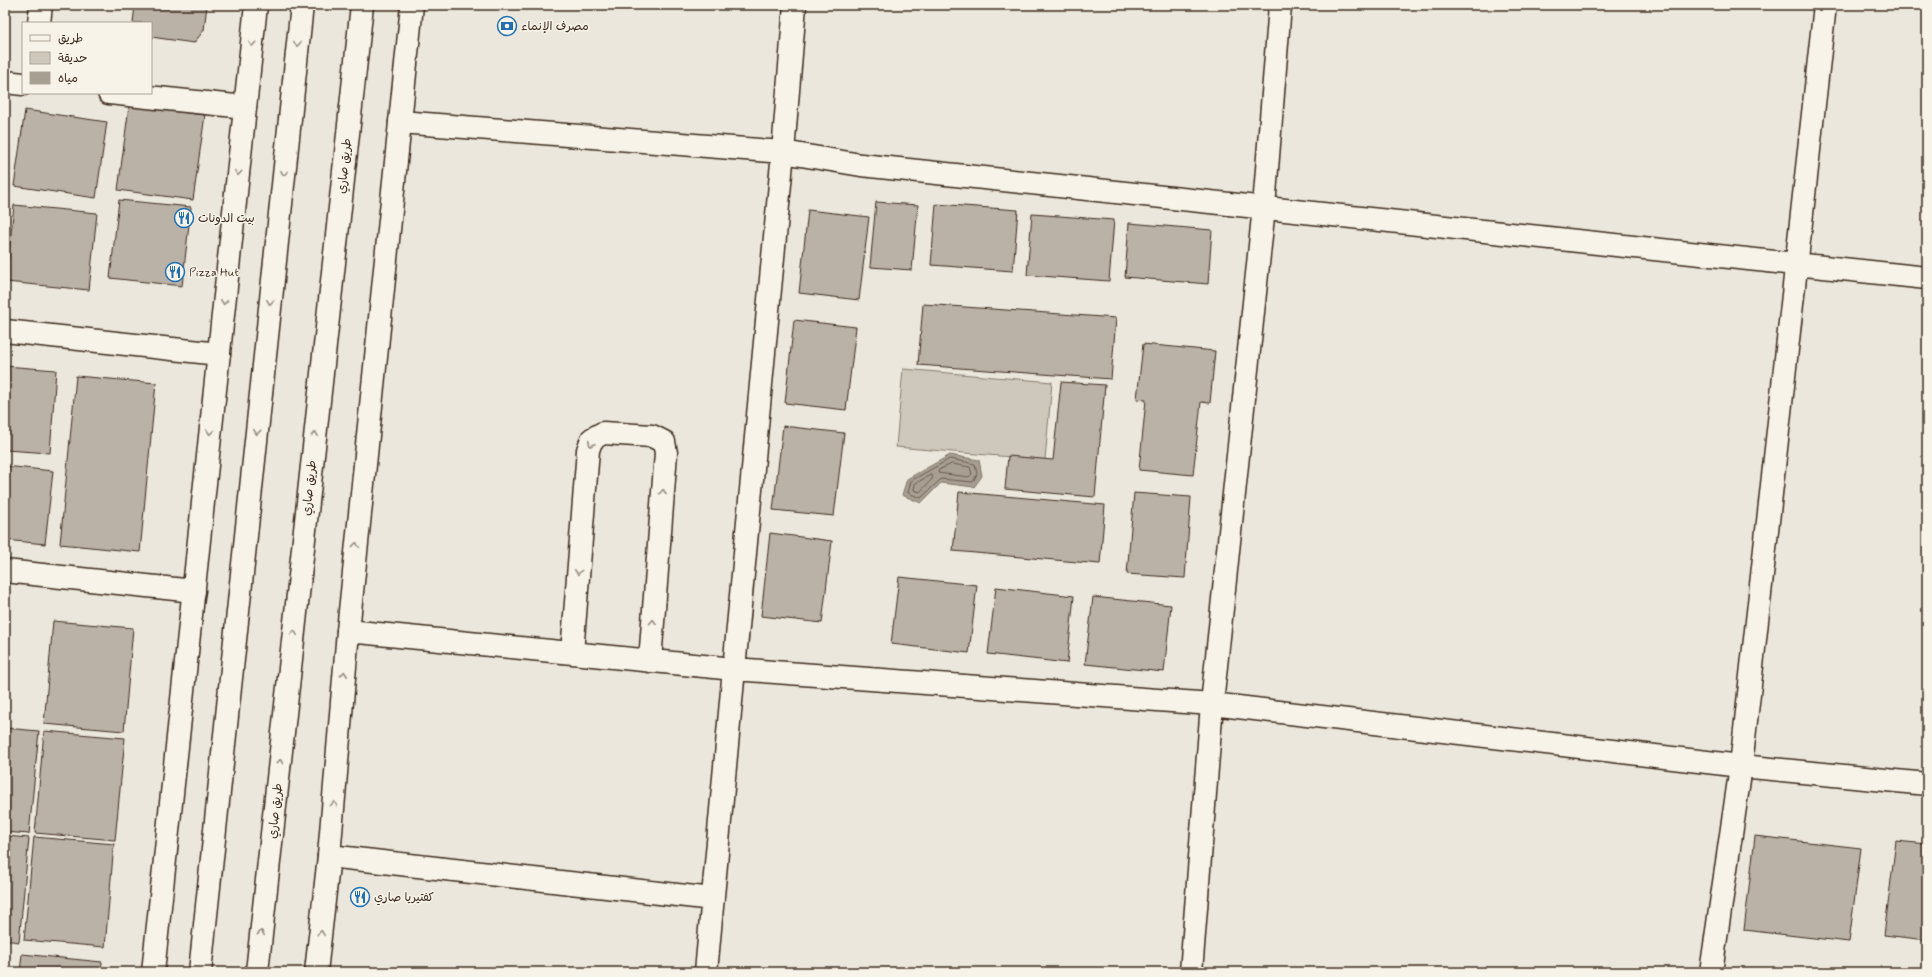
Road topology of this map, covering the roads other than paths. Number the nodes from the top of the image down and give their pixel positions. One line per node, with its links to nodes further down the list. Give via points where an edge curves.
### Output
1 (41, 5): 9 (street)
2 (256, 5): 13 (street, one-way to 13)
3 (302, 5): 33 (street, one-way to 33)
4 (362, 5): 34 (street, طريق صاري, one-way to 4)
5 (412, 5): 14 (street)
6 (795, 5): 15 (street)
7 (1280, 5): 16 (street)
8 (1825, 5): 17 (street)
9 (39, 22)
10 (5, 82): 11 (street)
11 (22, 84)
12 (119, 94): 13 (street)
13 (245, 107): 20 (street, one-way to 20)
14 (400, 122): 15 (street); 23 (street, one-way to 14)
15 (783, 152): 16 (street, via 861,165); 26 (street)
16 (1264, 207): 17 (street); 27 (street)
17 (1796, 265): 18 (street); 28 (street)
18 (1927, 278)
19 (5, 331): 20 (street)
20 (219, 354): 22 (street, one-way to 22)
21 (5, 571): 22 (street)
22 (194, 591): 32 (street)
23 (348, 631): 24 (street); 30 (street, one-way to 23)
24 (572, 653): 25 (street); 25 (street, one-way to 24, via 666,453 664,442 652,436 603,433 592,439 588,450)
25 (650, 661): 26 (street)
26 (734, 669): 27 (street); 31 (street)
27 (1212, 704): 28 (street); 37 (street)
28 (1741, 766): 29 (street); 38 (street)
29 (1927, 784)
30 (329, 856): 31 (street); 35 (street, one-way to 30)
31 (713, 899): 36 (street)
32 (154, 972)
33 (200, 972)
34 (257, 972)
35 (316, 972)
36 (706, 972)
37 (1190, 972)
38 (1711, 972)

